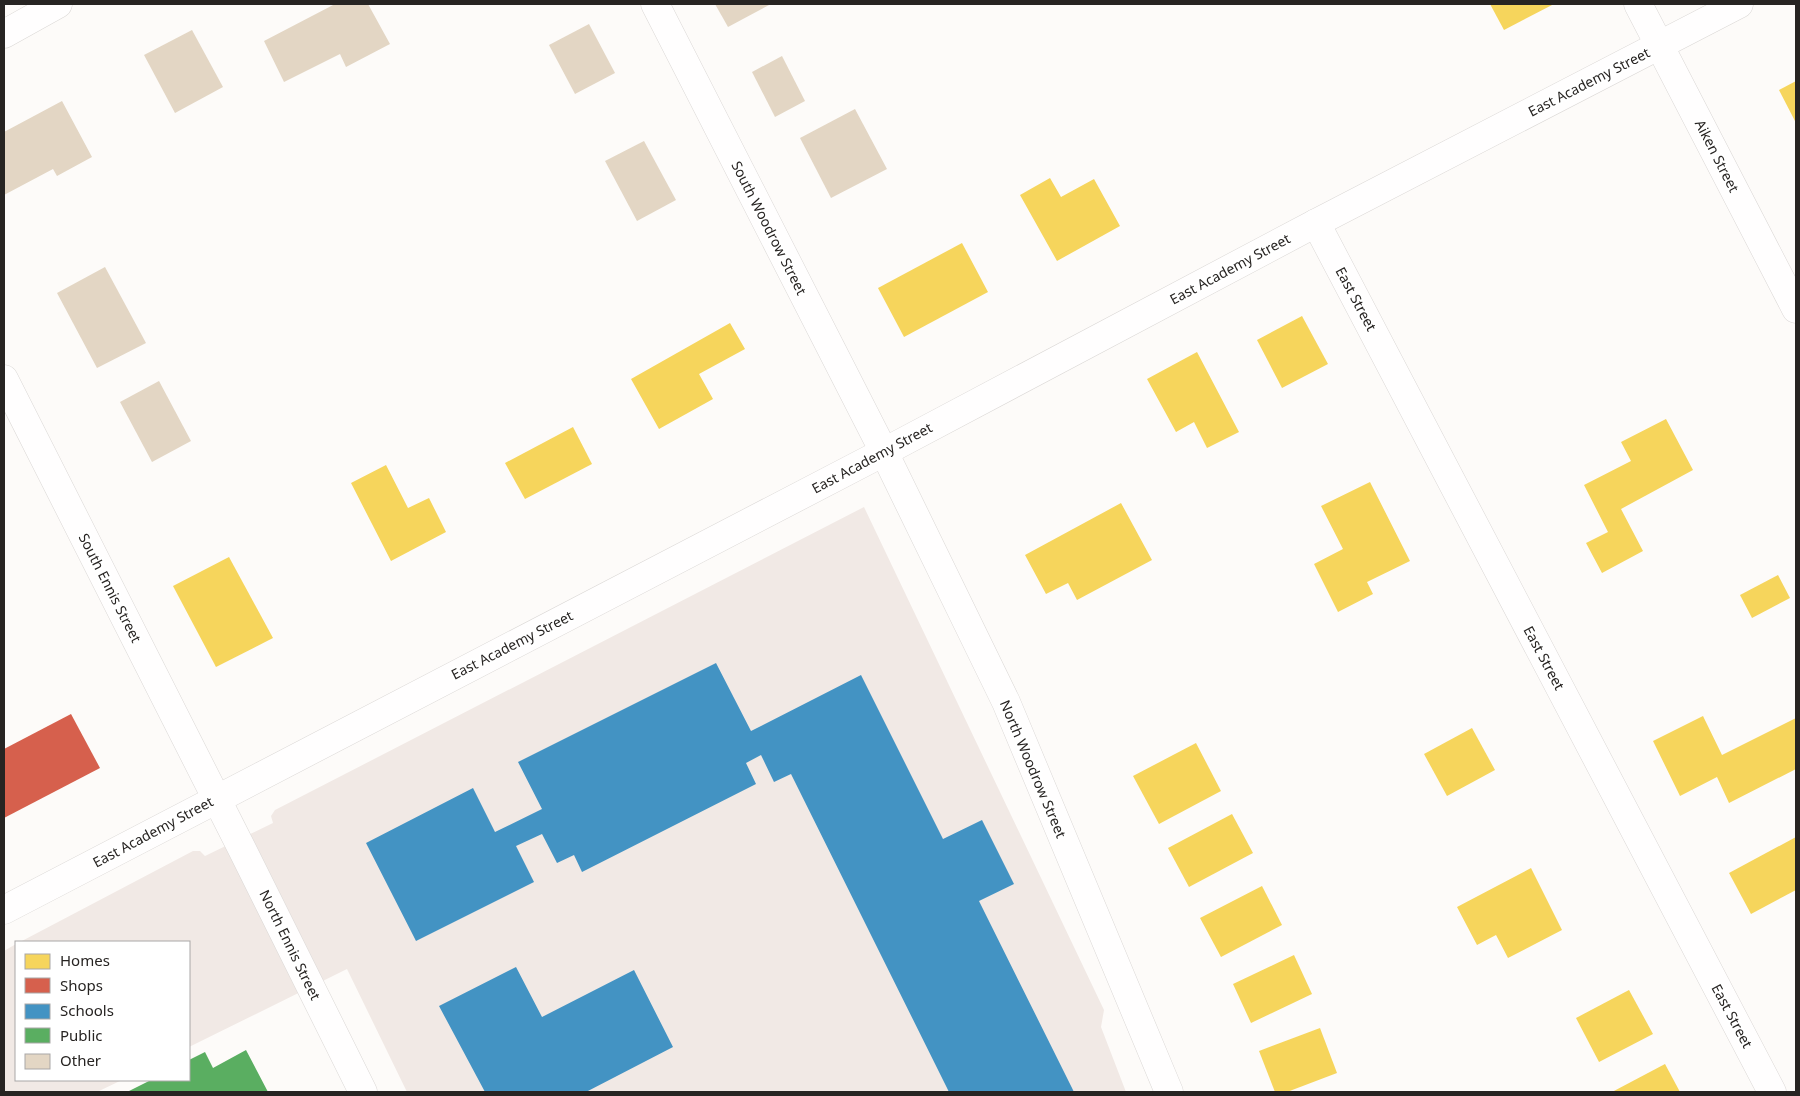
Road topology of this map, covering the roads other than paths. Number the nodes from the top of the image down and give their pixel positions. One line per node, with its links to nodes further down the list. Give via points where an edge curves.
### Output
1 (58, 4): 5 (street)
2 (655, 4): 10 (street, South Woodrow Street)
3 (1638, 4): 6 (street, Aiken Street)
4 (1739, 4): 6 (street, East Academy Street)
5 (4, 34)
6 (1660, 45): 7 (street, East Academy Street); 8 (street, Aiken Street)
7 (1316, 223): 10 (street, East Academy Street); 15 (street, East Street)
8 (1796, 309)
9 (4, 378): 11 (street, South Ennis Street)
10 (884, 452): 11 (street, East Academy Street); 14 (street, North Woodrow Street, via 1006,702)
11 (216, 799): 12 (street, East Academy Street); 13 (street, North Ennis Street)
12 (4, 910)
13 (363, 1092)
14 (1169, 1092)
15 (1772, 1092)

